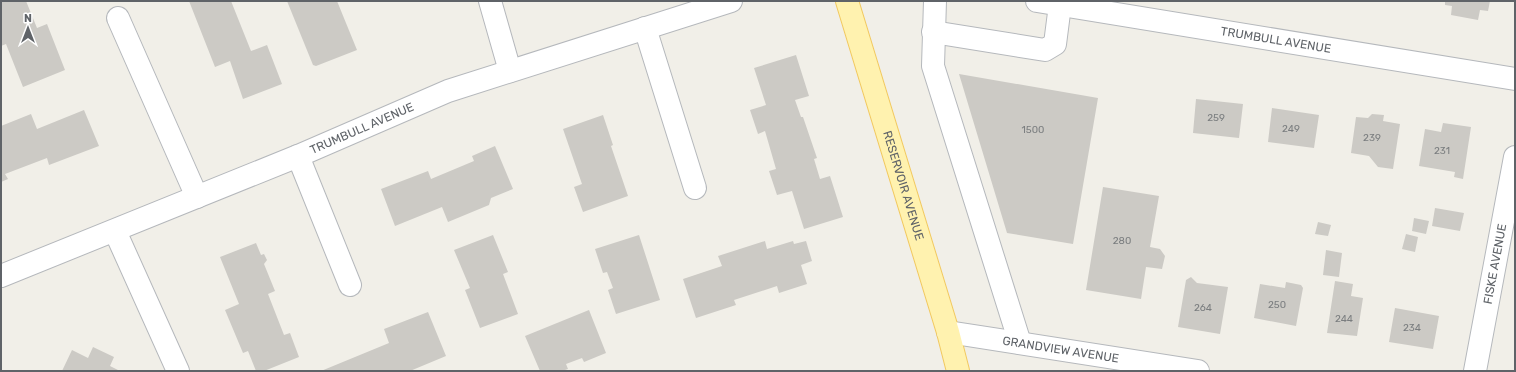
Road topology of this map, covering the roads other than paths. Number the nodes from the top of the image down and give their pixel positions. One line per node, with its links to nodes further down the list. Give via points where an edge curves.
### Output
1 (490, 1): 10 (street)
2 (731, 1): 8 (street, TRUMBULL AVENUE)
3 (847, 1): 19 (main road, RESERVOIR AVENUE)
4 (935, 1): 9 (street)
5 (1037, 1): 6 (street, TRUMBULL AVENUE)
6 (1060, 5): 9 (street, via 1055,44 1045,50); 11 (street, TRUMBULL AVENUE)
7 (118, 18): 15 (street)
8 (645, 28): 10 (street, TRUMBULL AVENUE); 14 (street)
9 (933, 32): 20 (street, via 932,66)
10 (510, 71): 12 (street, TRUMBULL AVENUE, via 448,91)
11 (1515, 79)
12 (298, 156): 15 (street, TRUMBULL AVENUE); 18 (street)
13 (1515, 157): 24 (street, FISKE AVENUE)
14 (695, 188)
15 (197, 197): 16 (street, TRUMBULL AVENUE)
16 (115, 231): 17 (street, TRUMBULL AVENUE); 21 (street)
17 (1, 276)
18 (350, 284)
19 (948, 332): 20 (street, GRANDVIEW AVENUE); 22 (main road, RESERVOIR AVENUE)
20 (1020, 343): 23 (street, GRANDVIEW AVENUE)
21 (178, 371)
22 (958, 371)
23 (1198, 371)
24 (1474, 371)

